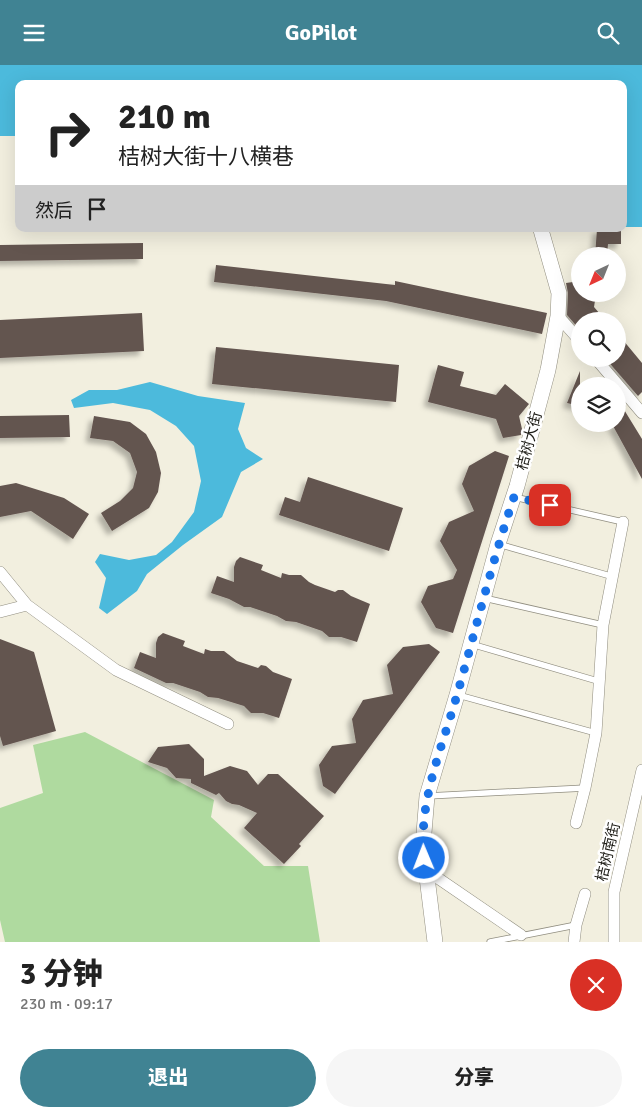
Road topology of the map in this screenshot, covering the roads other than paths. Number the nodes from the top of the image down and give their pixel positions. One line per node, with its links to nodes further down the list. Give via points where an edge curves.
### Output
1 (542, 232): 2 (street, 桔树大街, via 559,293)
2 (558, 316): 3 (street); 6 (street, 桔树大街, via 548,370)
3 (571, 331)
4 (603, 367): 5 (street)
5 (642, 413)
6 (514, 497): 7 (lane); 8 (street, 桔树大街)
7 (623, 522): 10 (street)
8 (498, 544): 10 (lane); 11 (street, 桔树大街)
9 (0, 572): 12 (street)
10 (614, 577): 14 (street)
11 (484, 598): 14 (lane); 15 (street, 桔树大街)
12 (28, 605): 13 (street); 18 (street, via 116,670)
13 (0, 612)
14 (604, 625): 16 (street)
15 (471, 643): 16 (lane); 17 (street, 桔树大街)
16 (601, 682): 19 (street)
17 (457, 695): 19 (lane); 22 (street, 桔树大街)
18 (228, 724)
19 (596, 733): 21 (street)
20 (642, 770): 31 (street, 桔树南街, via 614,892)
21 (585, 788): 22 (lane); 23 (street)
22 (427, 796): 24 (street, 桔树大街, via 423,845)
23 (576, 823)
24 (426, 870): 27 (street); 28 (street, 桔树大街)
25 (585, 894): 26 (street)
26 (576, 925): 27 (lane); 30 (street)
27 (521, 935): 29 (lane)
28 (436, 942)
29 (490, 942)
30 (574, 942)
31 (614, 942)

